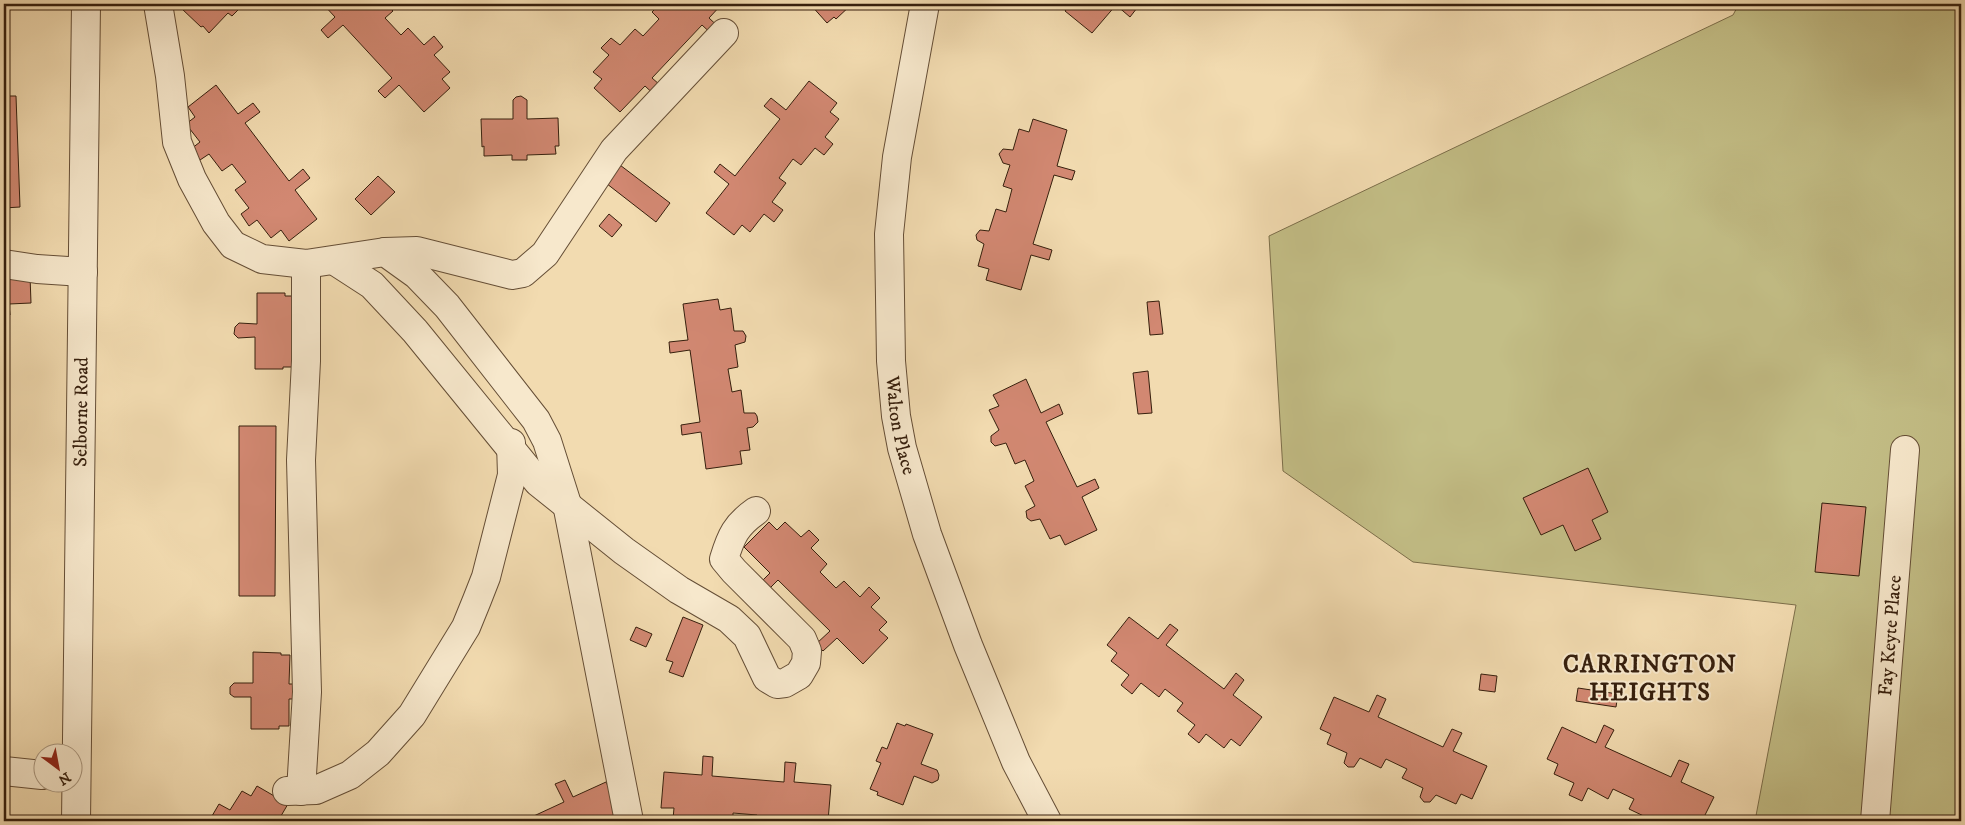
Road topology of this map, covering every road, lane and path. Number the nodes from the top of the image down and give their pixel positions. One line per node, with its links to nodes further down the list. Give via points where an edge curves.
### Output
1 (86, 4): 9 (street, Selborne Road)
2 (158, 4): 8 (street, via 177,142 192,179 216,223 233,245 262,259)
3 (925, 4): 21 (street, Walton Place, via 897,158 889,234 891,361 896,416 927,534 968,645 1016,762)
4 (724, 33): 5 (street, via 614,150 545,254 523,273 512,275 417,251)
5 (385, 252): 6 (street); 10 (street, via 417,275 447,306)
6 (335, 261): 8 (street); 12 (street, via 372,285 403,318)
7 (4, 264): 9 (street, via 37,270)
8 (306, 264): 12 (street, via 301,460 307,692 294,791 316,790 350,775 378,753 412,715 466,627 486,576 512,475)
9 (82, 272): 15 (street, Selborne Road)
10 (501, 375): 12 (street); 13 (street, via 536,420 547,441)
11 (1905, 450): 22 (street, Fay Keyte Place)
12 (512, 452): 13 (street, via 538,482)
13 (568, 504): 14 (street, via 671,585 729,619 747,636 767,678 777,684 785,683 799,675 806,663 807,651 802,639 724,559 730,540 742,521); 20 (street)
14 (756, 511)
15 (75, 742)
16 (4, 771): 17 (street)
17 (32, 774)
18 (75, 792): 19 (street, Selborne Road)
19 (76, 821)
20 (629, 821)
21 (1047, 821)
22 (1875, 821)

